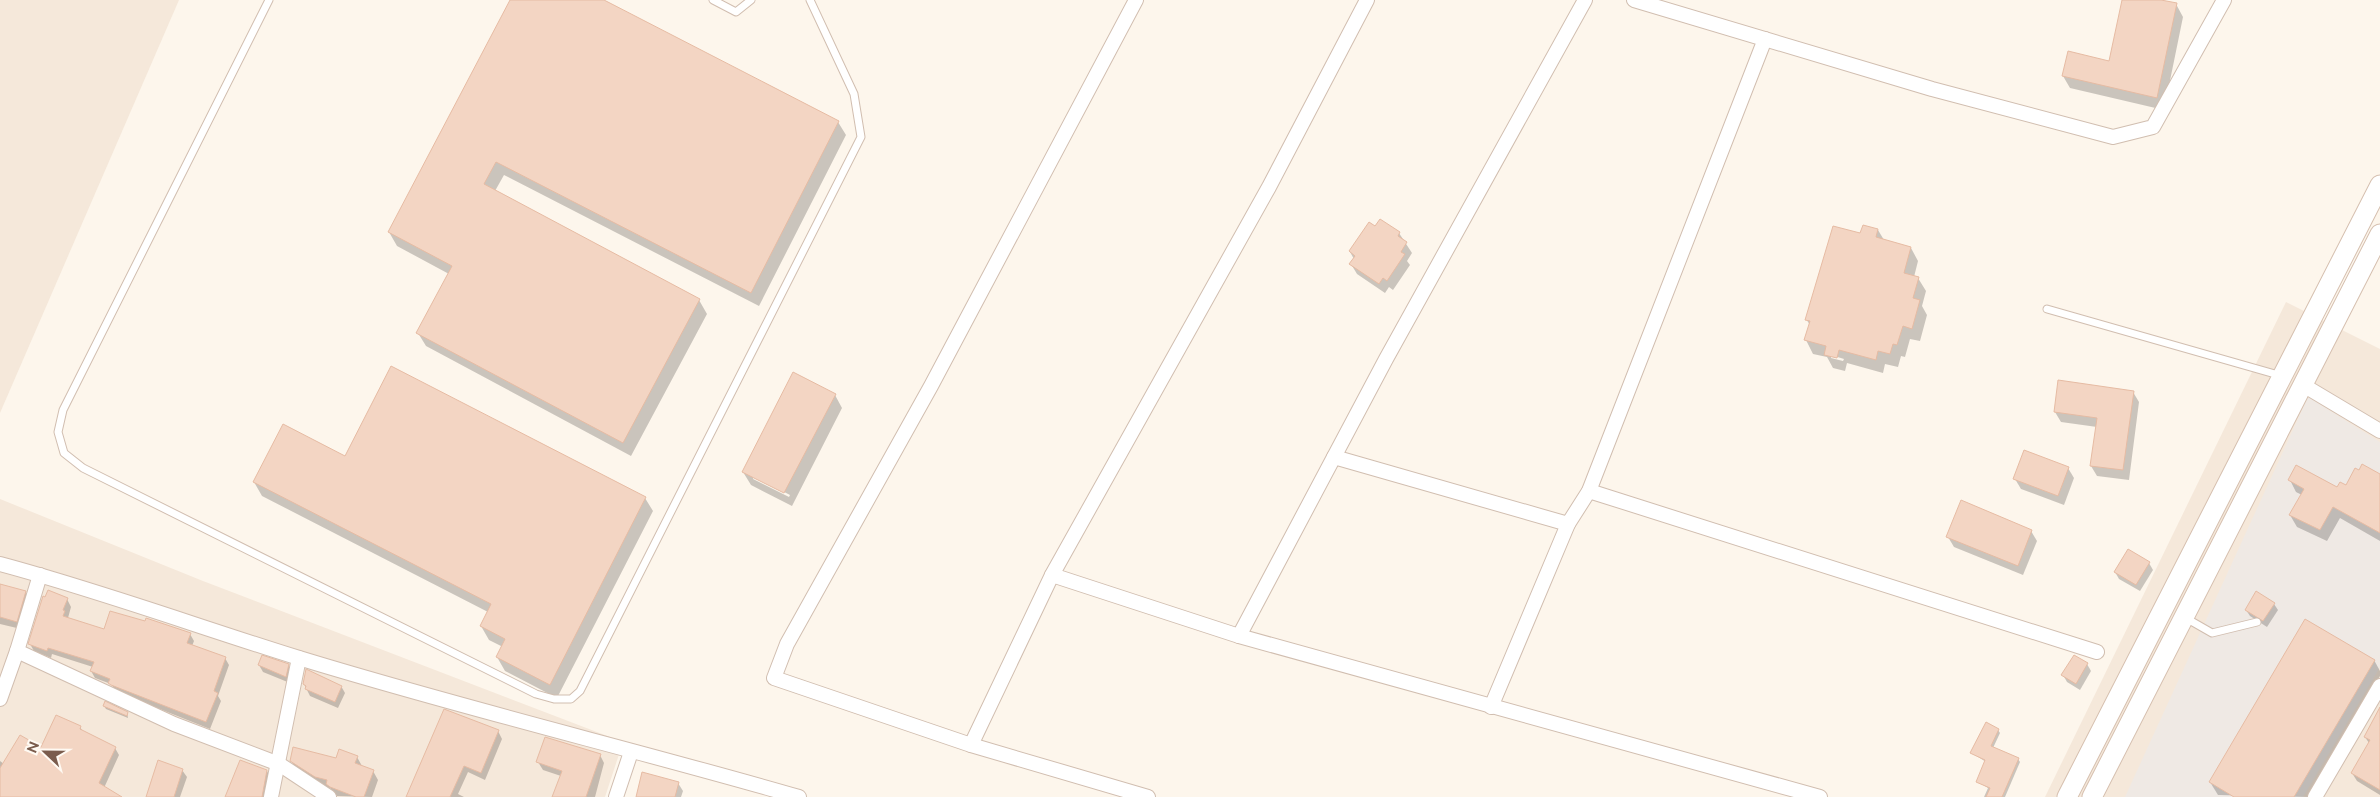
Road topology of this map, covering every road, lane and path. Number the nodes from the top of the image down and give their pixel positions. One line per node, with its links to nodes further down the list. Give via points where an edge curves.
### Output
1 (269, 0): 4 (lane, via 63,410 58,432 64,453 83,468 527,690 554,699 571,699 580,691 862,137 854,94)
2 (713, 0): 3 (lane, via 736,12)
3 (751, 0)
4 (810, 0)
5 (1136, 0): 32 (street, via 931,386 786,644 774,678)
6 (1367, 0): 22 (street, via 1268,187)
7 (1585, 0): 17 (street)
8 (1634, 0): 10 (street)
9 (2224, 0): 10 (street, via 2152,127 2113,137 1932,89)
10 (1765, 39): 18 (street)
11 (2380, 186): 14 (main road)
12 (2380, 234): 15 (main road)
13 (2047, 309): 14 (lane)
14 (2282, 376): 41 (main road)
15 (2303, 386): 16 (street); 23 (main road)
16 (2380, 431)
17 (1334, 457): 19 (street); 25 (street)
18 (1589, 491): 19 (street); 27 (street)
19 (1568, 524): 31 (street)
20 (0, 564): 21 (street)
21 (40, 575): 26 (street); 28 (street)
22 (1052, 575): 25 (street); 32 (street)
23 (2184, 617): 24 (lane, via 2212,633); 42 (main road)
24 (2257, 622)
25 (1239, 636): 31 (street)
26 (17, 651): 30 (street); 34 (street, via 174,724)
27 (2097, 652)
28 (298, 658): 33 (street); 34 (street)
29 (2380, 686): 43 (street)
30 (0, 699)
31 (1491, 707): 40 (street)
32 (972, 745): 39 (street)
33 (631, 752): 37 (street); 38 (street)
34 (279, 764): 35 (street); 36 (street)
35 (271, 797)
36 (328, 797)
37 (616, 797)
38 (799, 797)
39 (1148, 797)
40 (1822, 797)
41 (2067, 797)
42 (2092, 797)
43 (2315, 797)

